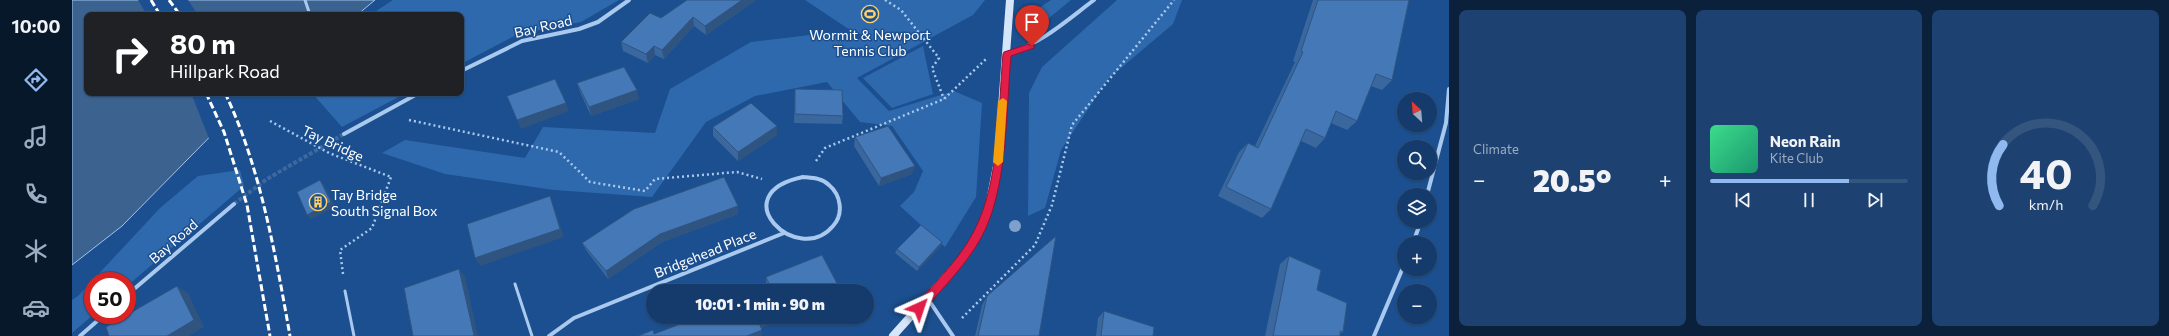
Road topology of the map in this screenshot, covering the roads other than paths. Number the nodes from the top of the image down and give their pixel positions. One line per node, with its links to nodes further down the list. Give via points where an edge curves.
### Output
1 (305, 0): 5 (lane)
2 (629, 0): 7 (street, Bay Road, via 598,22 579,29 522,41)
3 (1010, 0): 6 (main road)
4 (1094, 0): 6 (street, via 1040,42 1023,51)
5 (309, 12)
6 (1007, 54): 18 (main road, via 998,161 988,211 978,234 962,259)
7 (464, 70)
8 (1449, 89): 11 (street, via 1446,123)
9 (413, 96): 10 (street)
10 (344, 134)
11 (1429, 188)
12 (234, 204): 16 (street, Bay Road)
13 (784, 233): 13 (street, Bridgehead Place, via 796,238 818,237 829,232 840,216 841,206 834,190 821,180 805,176 786,180 778,185 771,193 767,204 768,214 771,221); 23 (street, Bridgehead Place, via 574,318)
14 (1399, 276): 26 (street)
15 (515, 284): 22 (lane)
16 (136, 287)
17 (345, 291): 21 (lane)
18 (928, 299): 24 (main road); 25 (street)
19 (94, 324): 20 (street)
20 (80, 336)
21 (354, 336)
22 (532, 336)
23 (549, 336)
24 (893, 336)
25 (953, 336)
26 (1374, 336)

